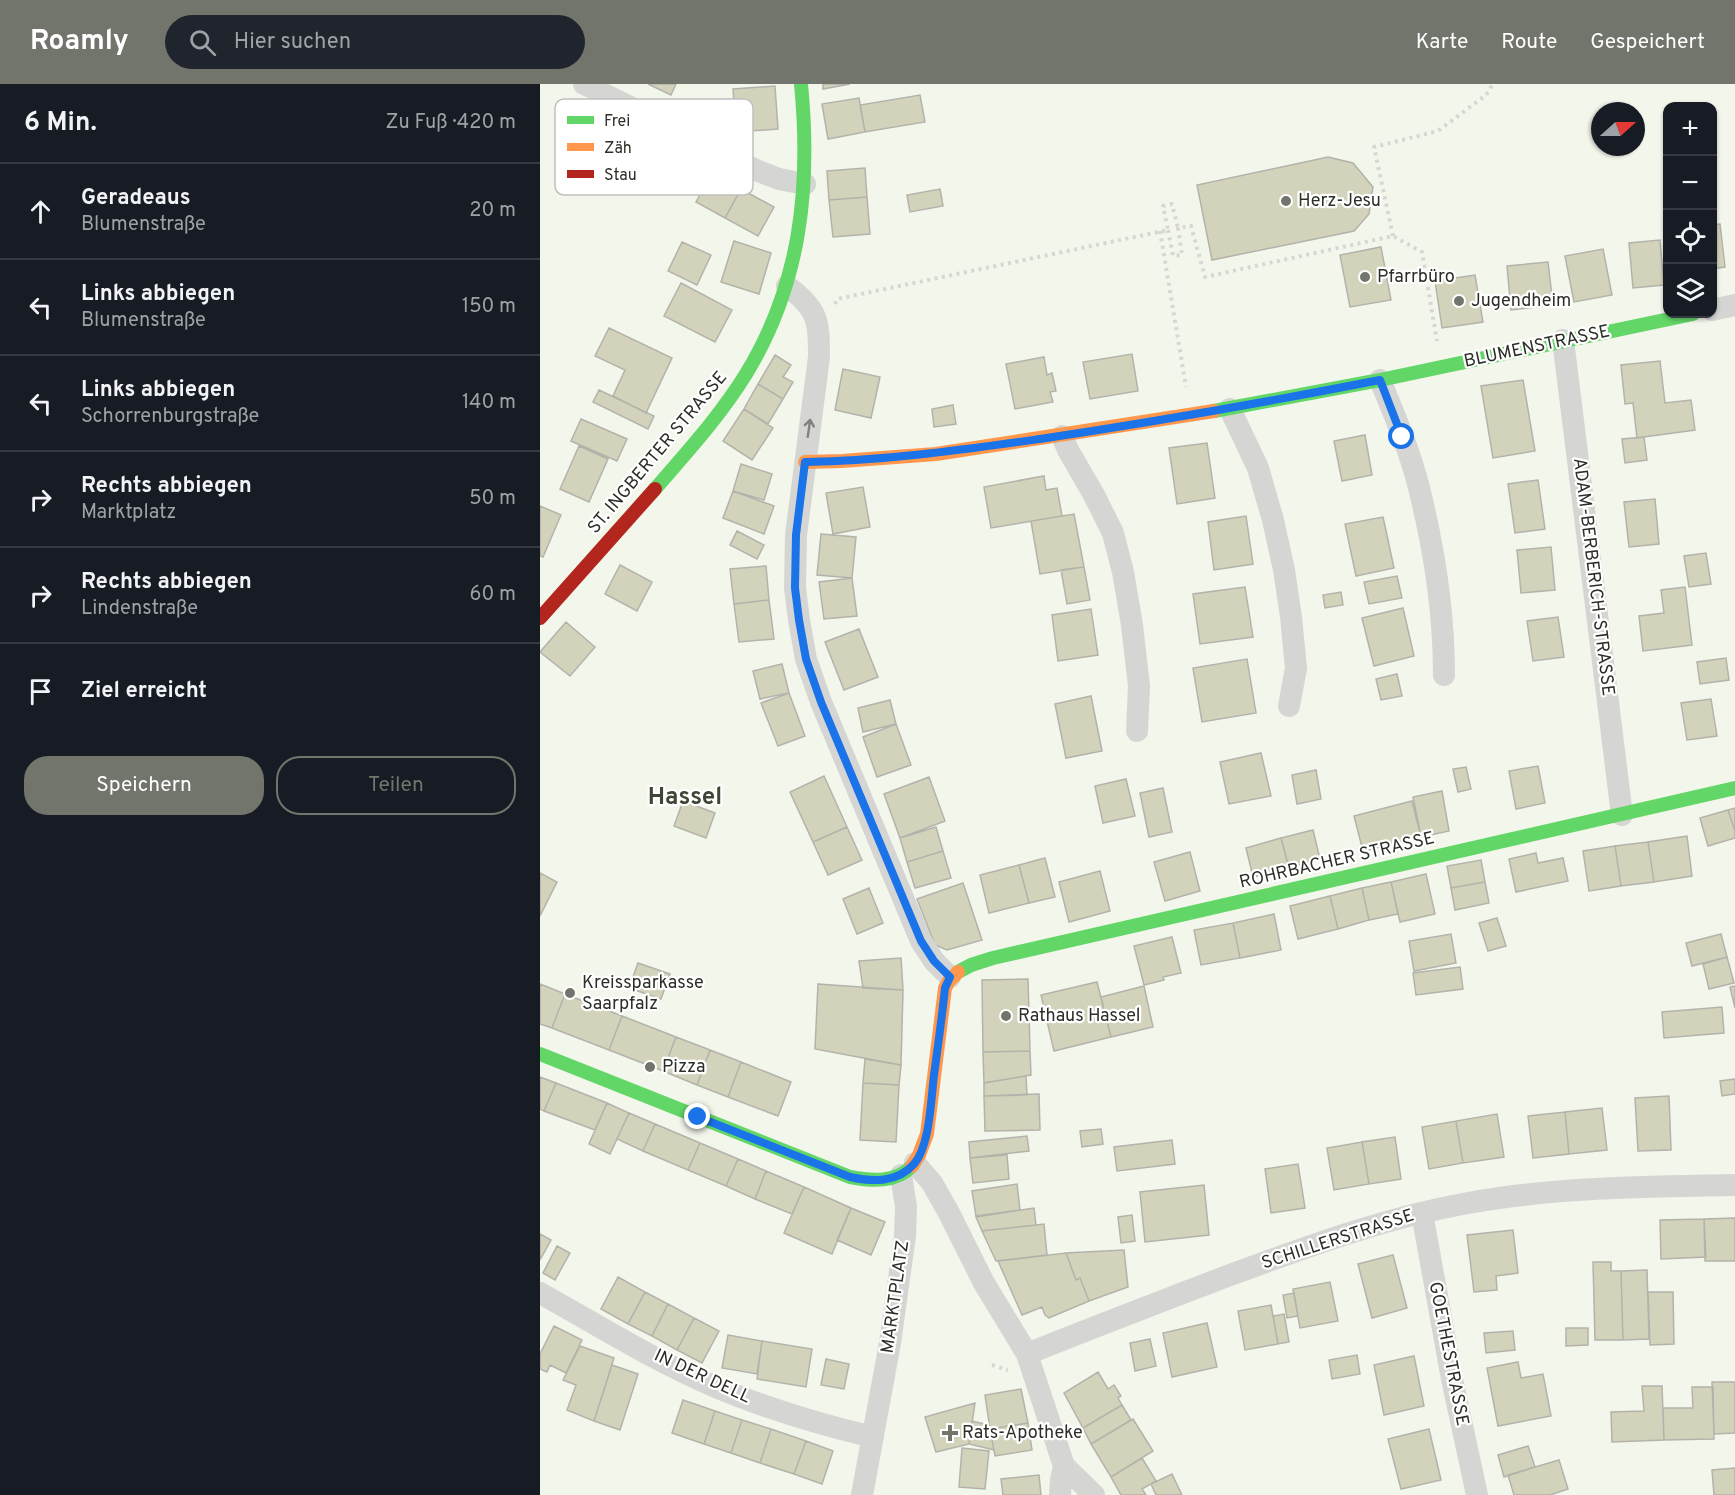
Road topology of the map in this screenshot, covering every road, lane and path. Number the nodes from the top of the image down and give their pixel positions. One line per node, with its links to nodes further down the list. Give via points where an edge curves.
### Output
1 (584, 84): 4 (street)
2 (801, 84): 6 (street, ST. INGBERTER STRASSE)
3 (1493, 84): 10 (path, via 1486,95 1438,131 1374,147)
4 (614, 99)
5 (753, 168): 6 (street)
6 (805, 184): 11 (street, ST. INGBERTER STRASSE)
7 (1178, 228): 8 (path, via 1172,204 1163,206); 8 (path, via 1182,255 1173,256); 10 (path, via 1191,226 1205,277)
8 (1168, 230): 9 (path)
9 (1160, 231): 15 (path, via 837,299 830,319); 20 (path)
10 (1393, 236): 17 (path, via 1422,252)
11 (787, 286): 15 (street, via 803,298); 23 (street, ST. INGBERTER STRASSE, via 773,323 743,379 713,421)
12 (1735, 305): 13 (street)
13 (1717, 309)
14 (1673, 318): 16 (street, BLUMENSTRASSE)
15 (819, 328): 22 (street, one-way to 15, via 819,357)
16 (1563, 340): 17 (street, BLUMENSTRASSE); 28 (street, ADAM-BERBERICH-STRASSE)
17 (1442, 367): 18 (street, BLUMENSTRASSE)
18 (1380, 380): 19 (street, BLUMENSTRASSE); 24 (street, via 1423,505 1437,574)
19 (1230, 409): 20 (street, BLUMENSTRASSE); 25 (street, via 1258,468 1284,570 1296,668)
20 (1191, 415): 21 (street, BLUMENSTRASSE)
21 (1062, 435): 22 (street, BLUMENSTRASSE, via 936,454); 26 (street, via 1113,533 1123,572 1139,686)
22 (805, 462): 29 (street, via 796,535 795,588 806,659 921,941)
23 (540, 618)
24 (1444, 675)
25 (1289, 706)
26 (1137, 731)
27 (1735, 788): 28 (street, ROHRBACHER STRASSE)
28 (1622, 814): 29 (street, ROHRBACHER STRASSE, via 993,958 960,969)
29 (950, 977): 31 (street, via 945,988 927,1134)
30 (540, 1054): 31 (street, via 850,1177 883,1181)
31 (908, 1169): 35 (street, via 932,1183 984,1283); 36 (street, MARKTPLATZ, via 905,1236)
32 (1735, 1185): 33 (street, SCHILLERSTRASSE, via 1549,1193)
33 (1422, 1213): 35 (street, SCHILLERSTRASSE, via 1310,1245); 41 (street, GOETHESTRASSE)
34 (540, 1293): 36 (street, IN DER DELL, via 677,1369 736,1396)
35 (1027, 1354): 37 (street)
36 (873, 1437): 38 (street, MARKTPLATZ)
37 (1065, 1466): 39 (street); 40 (street)
38 (862, 1495)
39 (1060, 1495)
40 (1094, 1495)
41 (1477, 1495)

